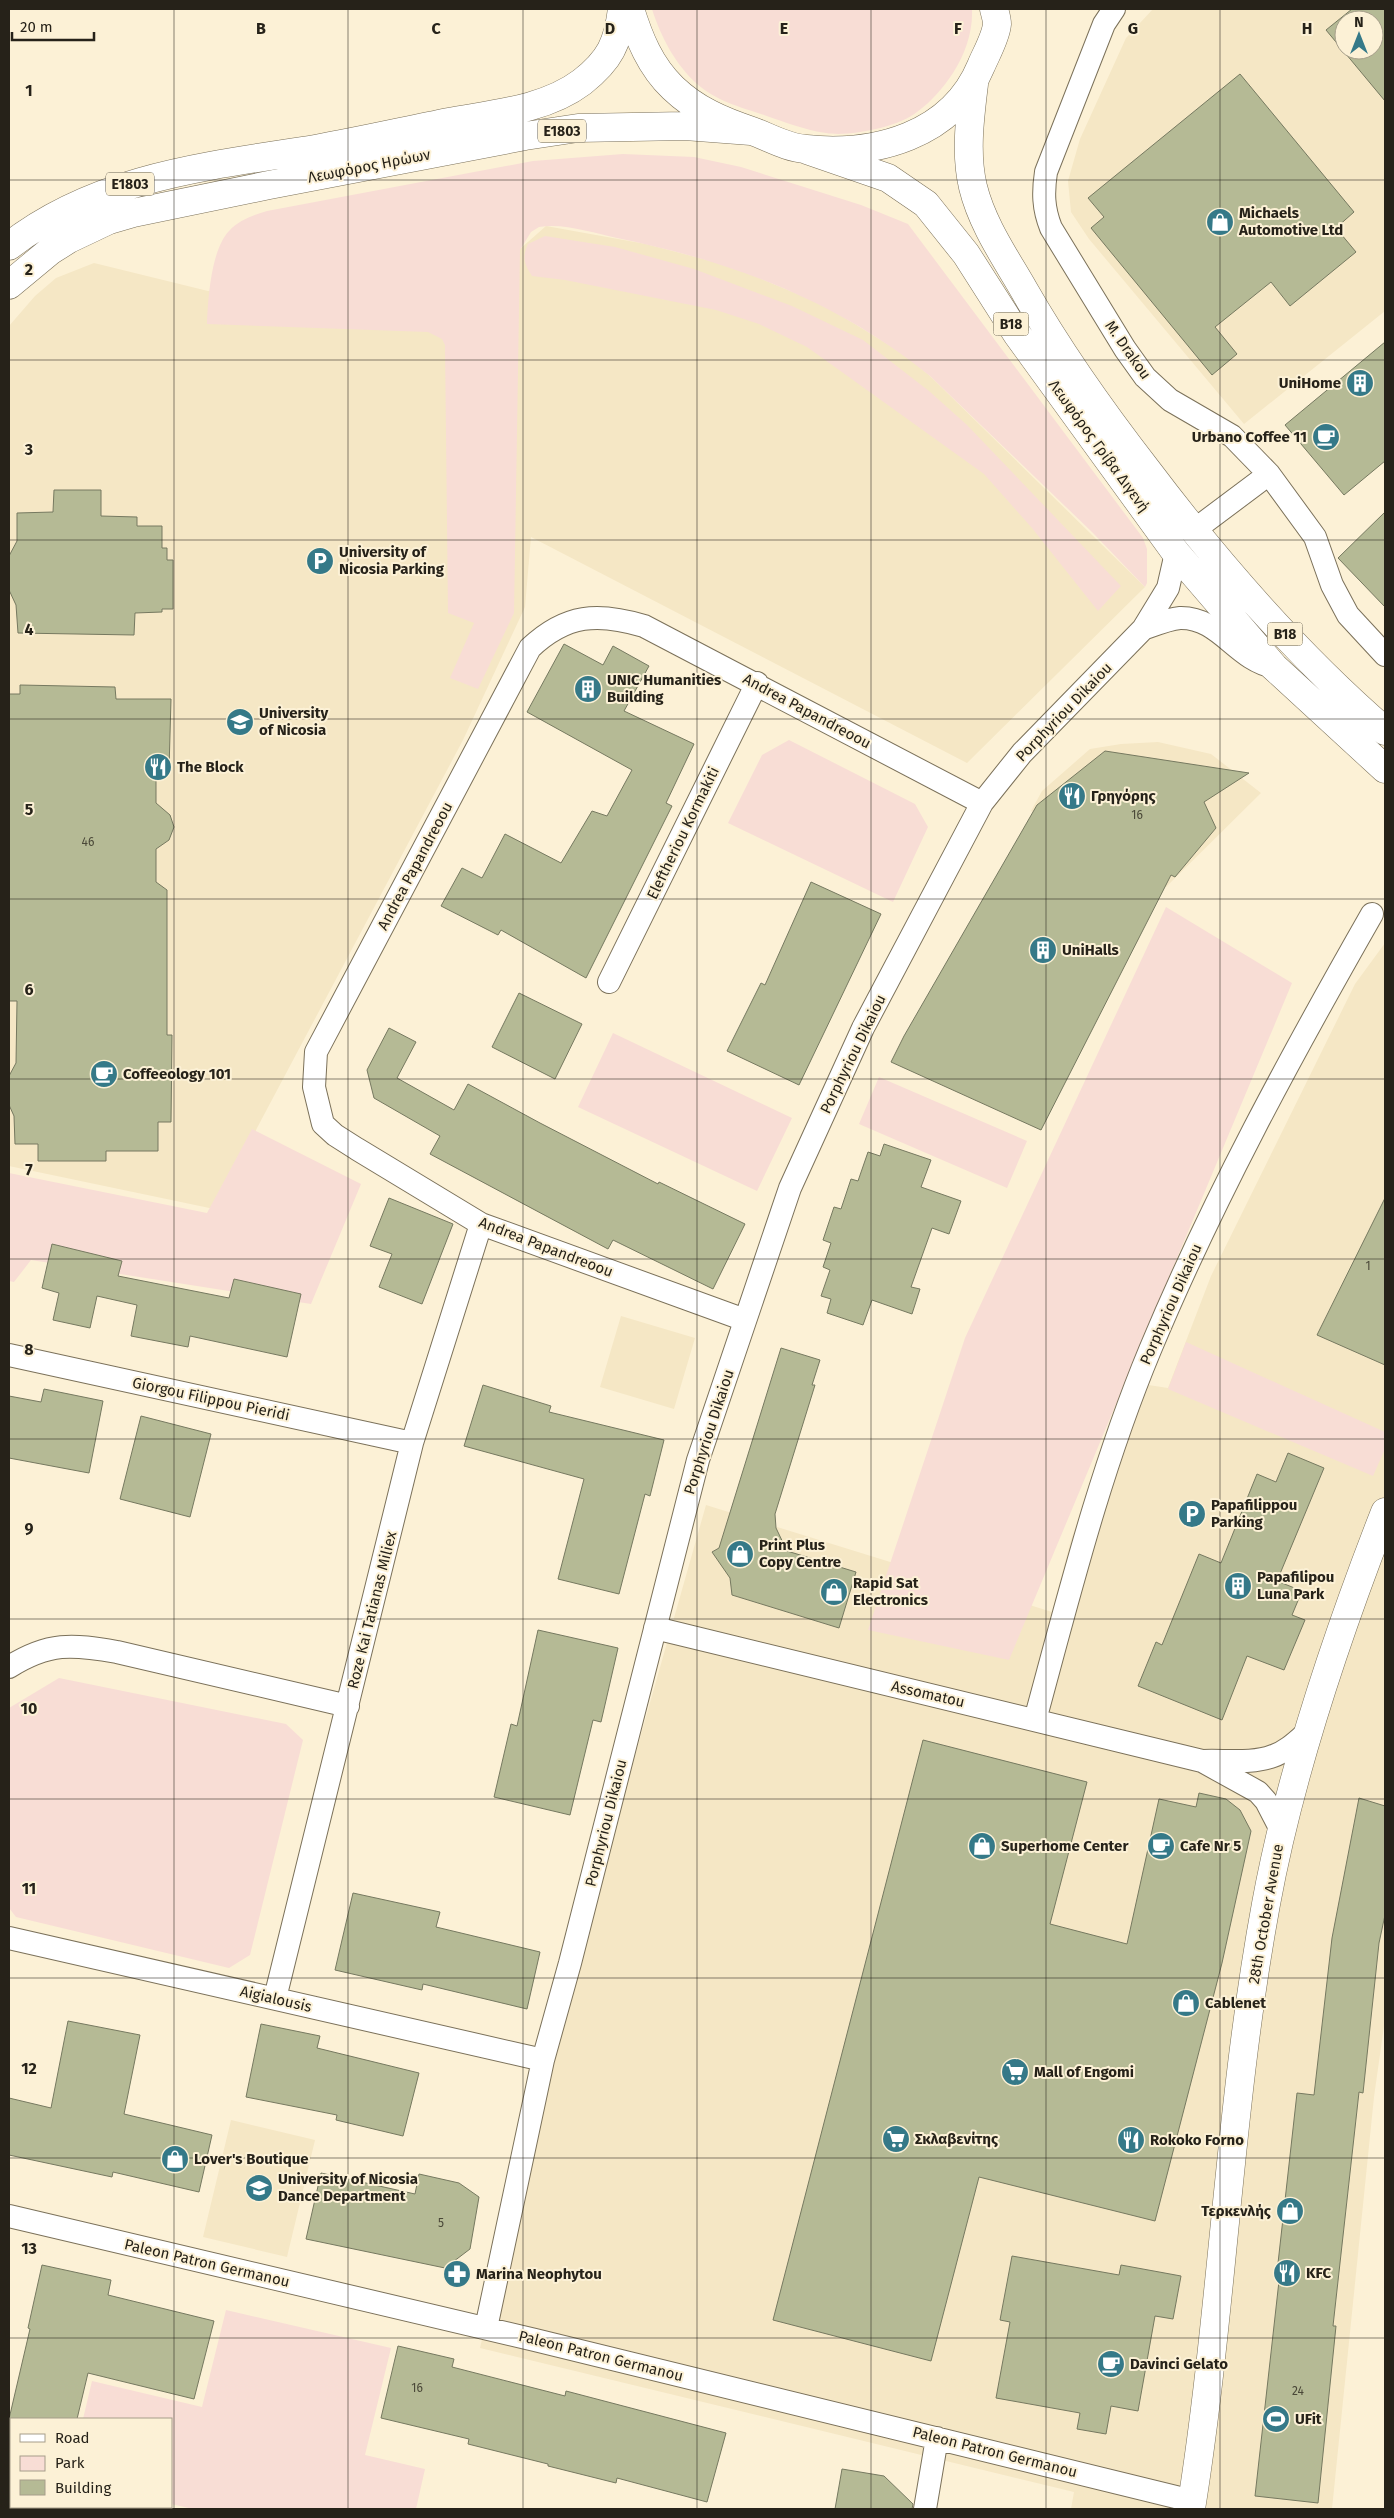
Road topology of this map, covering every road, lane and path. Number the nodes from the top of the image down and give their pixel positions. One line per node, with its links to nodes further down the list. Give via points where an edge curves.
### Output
1 (622, 9): 8 (main road, Λεωφόρος Ηρώων / E1803, via 617,40 611,51 581,82 558,95 519,108 153,178 116,188 71,206 29,230)
2 (630, 9): 6 (main road, via 638,36 652,63 672,87 695,107 722,122)
3 (1114, 9): 10 (street, M. Drakou, via 1104,24 1046,172 1044,210 1066,252 1145,377 1170,400 1232,436)
4 (1000, 14): 5 (main road)
5 (974, 84): 7 (main road, via 954,108 908,138 846,150); 11 (main road, Λεωφόρος Γρίβα Διγενή / B18, via 969,161 972,186 984,220 1042,322 1079,379)
6 (751, 131): 7 (main road, Λεωφόρος Γρίβα Διγενή); 9 (main road, Λεωφόρος Ηρώων / E1803, via 685,126 578,128 133,213 109,220 50,251)
7 (804, 149): 12 (main road, Λεωφόρος Γρίβα Διγενή / B18, via 888,178 926,204 966,254 1017,334)
8 (9, 246)
9 (9, 285)
10 (1269, 474): 11 (street); 14 (street, M. Drakou, via 1315,537 1332,585 1348,615)
11 (1193, 531): 17 (main road, Λεωφόρος Γρίβα Διγενή / B18, via 1292,642)
12 (1176, 553): 13 (street, Porphyriou Dikaiou, via 1168,588); 15 (main road, Λεωφόρος Γρίβα Διγενή / B18)
13 (1143, 629): 15 (street, via 1180,618 1196,620 1210,625 1261,665); 19 (street, Porphyriou Dikaiou, via 1022,753)
14 (1385, 655)
15 (1274, 668): 18 (main road, Λεωφόρος Γρίβα Διγενή / B18)
16 (757, 684): 19 (street, Andrea Papandreoou); 21 (street, Eleftheriou Kormakiti); 22 (street, Andrea Papandreoou, via 644,626 621,619 597,617 570,621 546,632 530,648 316,1052 314,1087 323,1124 357,1150)
17 (1385, 731)
18 (1385, 769)
19 (982, 803): 23 (street, Porphyriou Dikaiou, via 863,1028 790,1188)
20 (1372, 914): 30 (street, Porphyriou Dikaiou, via 1307,1028 1215,1205 1150,1350 1088,1524)
21 (609, 982)
22 (481, 1224): 23 (street, Andrea Papandreoou); 25 (street, Roze Kai Tatianas Miliex)
23 (745, 1320): 27 (street, Porphyriou Dikaiou, via 698,1460)
24 (9, 1355): 25 (street, Giorgou Filippou Pieridi)
25 (412, 1444): 29 (street, Roze Kai Tatianas Miliex)
26 (1383, 1524): 31 (main road, 28th October Avenue, via 1333,1657)
27 (654, 1628): 30 (street, Assomatou); 36 (street, Porphyriou Dikaiou)
28 (9, 1667): 29 (street, via 54,1647 80,1645)
29 (348, 1706): 35 (street, Roze Kai Tatianas Miliex)
30 (1034, 1720): 32 (street, Assomatou)
31 (1311, 1729): 32 (street, Assomatou, via 1273,1757); 33 (main road, 28th October Avenue)
32 (1202, 1761): 33 (street, Assomatou, via 1258,1792)
33 (1281, 1830): 40 (main road, 28th October Avenue, via 1256,1960 1241,2068)
34 (9, 1938): 35 (street, Aigialousis)
35 (274, 1998): 36 (street, Aigialousis)
36 (543, 2060): 38 (street, Porphyriou Dikaiou)
37 (9, 2216): 38 (street, Paleon Patron Germanou)
38 (486, 2328): 39 (street, Paleon Patron Germanou)
39 (937, 2438): 40 (street, Paleon Patron Germanou); 41 (street)
40 (1192, 2505)
41 (925, 2509)

